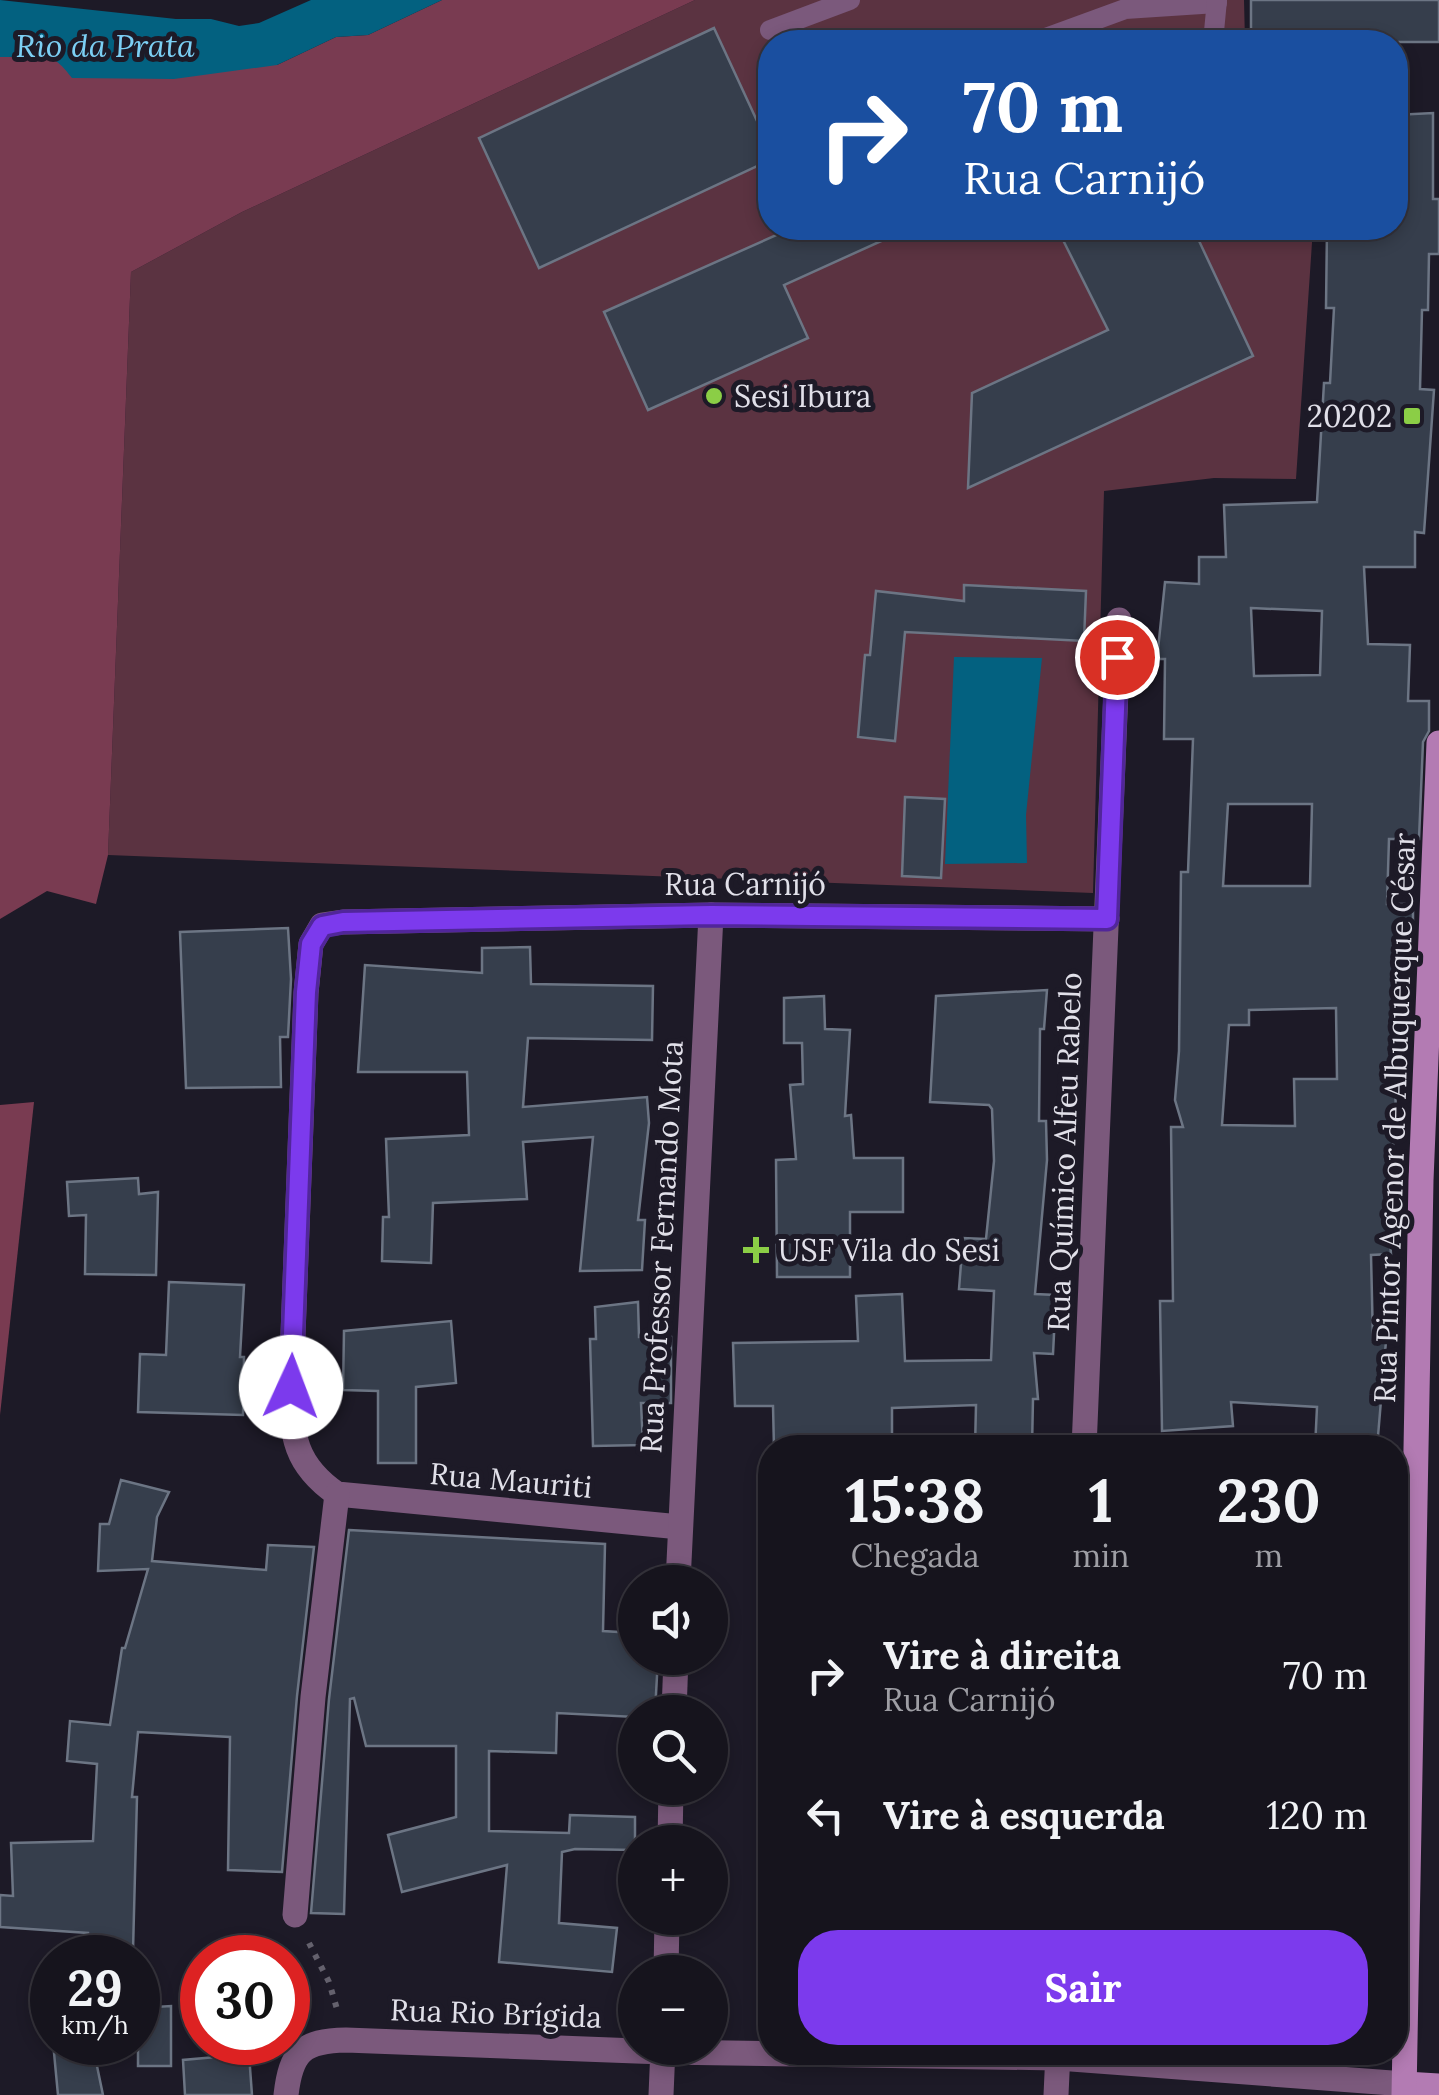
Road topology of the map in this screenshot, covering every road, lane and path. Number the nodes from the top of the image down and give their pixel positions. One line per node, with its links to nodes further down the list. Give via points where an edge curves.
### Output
1 (850, 0): 4 (lane)
2 (1217, 2): 3 (lane); 6 (lane)
3 (1122, 4): 5 (lane)
4 (770, 30)
5 (1062, 30)
6 (1214, 30)
7 (1119, 620): 10 (street, Rua Químico Alfeu Rabelo)
8 (1439, 743): 15 (street, Rua Pintor Agenor de Albuquerque César, via 1421,1180)
9 (711, 915): 10 (street, Rua Carnijó); 12 (street, Rua Carnijó, via 322,926 311,944 306,992 291,1414 305,1465); 13 (street, Rua Professor Fernando Mota)
10 (1107, 919): 11 (street, Rua Químico Alfeu Rabelo)
11 (1085, 1435)
12 (337, 1494): 13 (street, Rua Mauriti); 16 (street)
13 (680, 1526): 14 (street, Rua Professor Fernando Mota)
14 (679, 1565)
15 (1408, 1875)
16 (295, 1915): 17 (path, via 330,1982)
17 (346, 2040): 18 (street, Rua Rio Brígida); 24 (street, Rua Rio Brígida, via 309,2044 296,2057)
18 (618, 2049)
19 (728, 2051): 20 (street, Rua Rio Brígida)
20 (758, 2051)
21 (662, 2065): 27 (street)
22 (1058, 2065): 28 (street)
23 (1152, 2065): 26 (street, Rua Rio Brígida)
24 (287, 2086)
25 (1439, 2086): 26 (street, Rua Rio Brígida)
26 (1404, 2089)
27 (661, 2095)
28 (1056, 2095)

